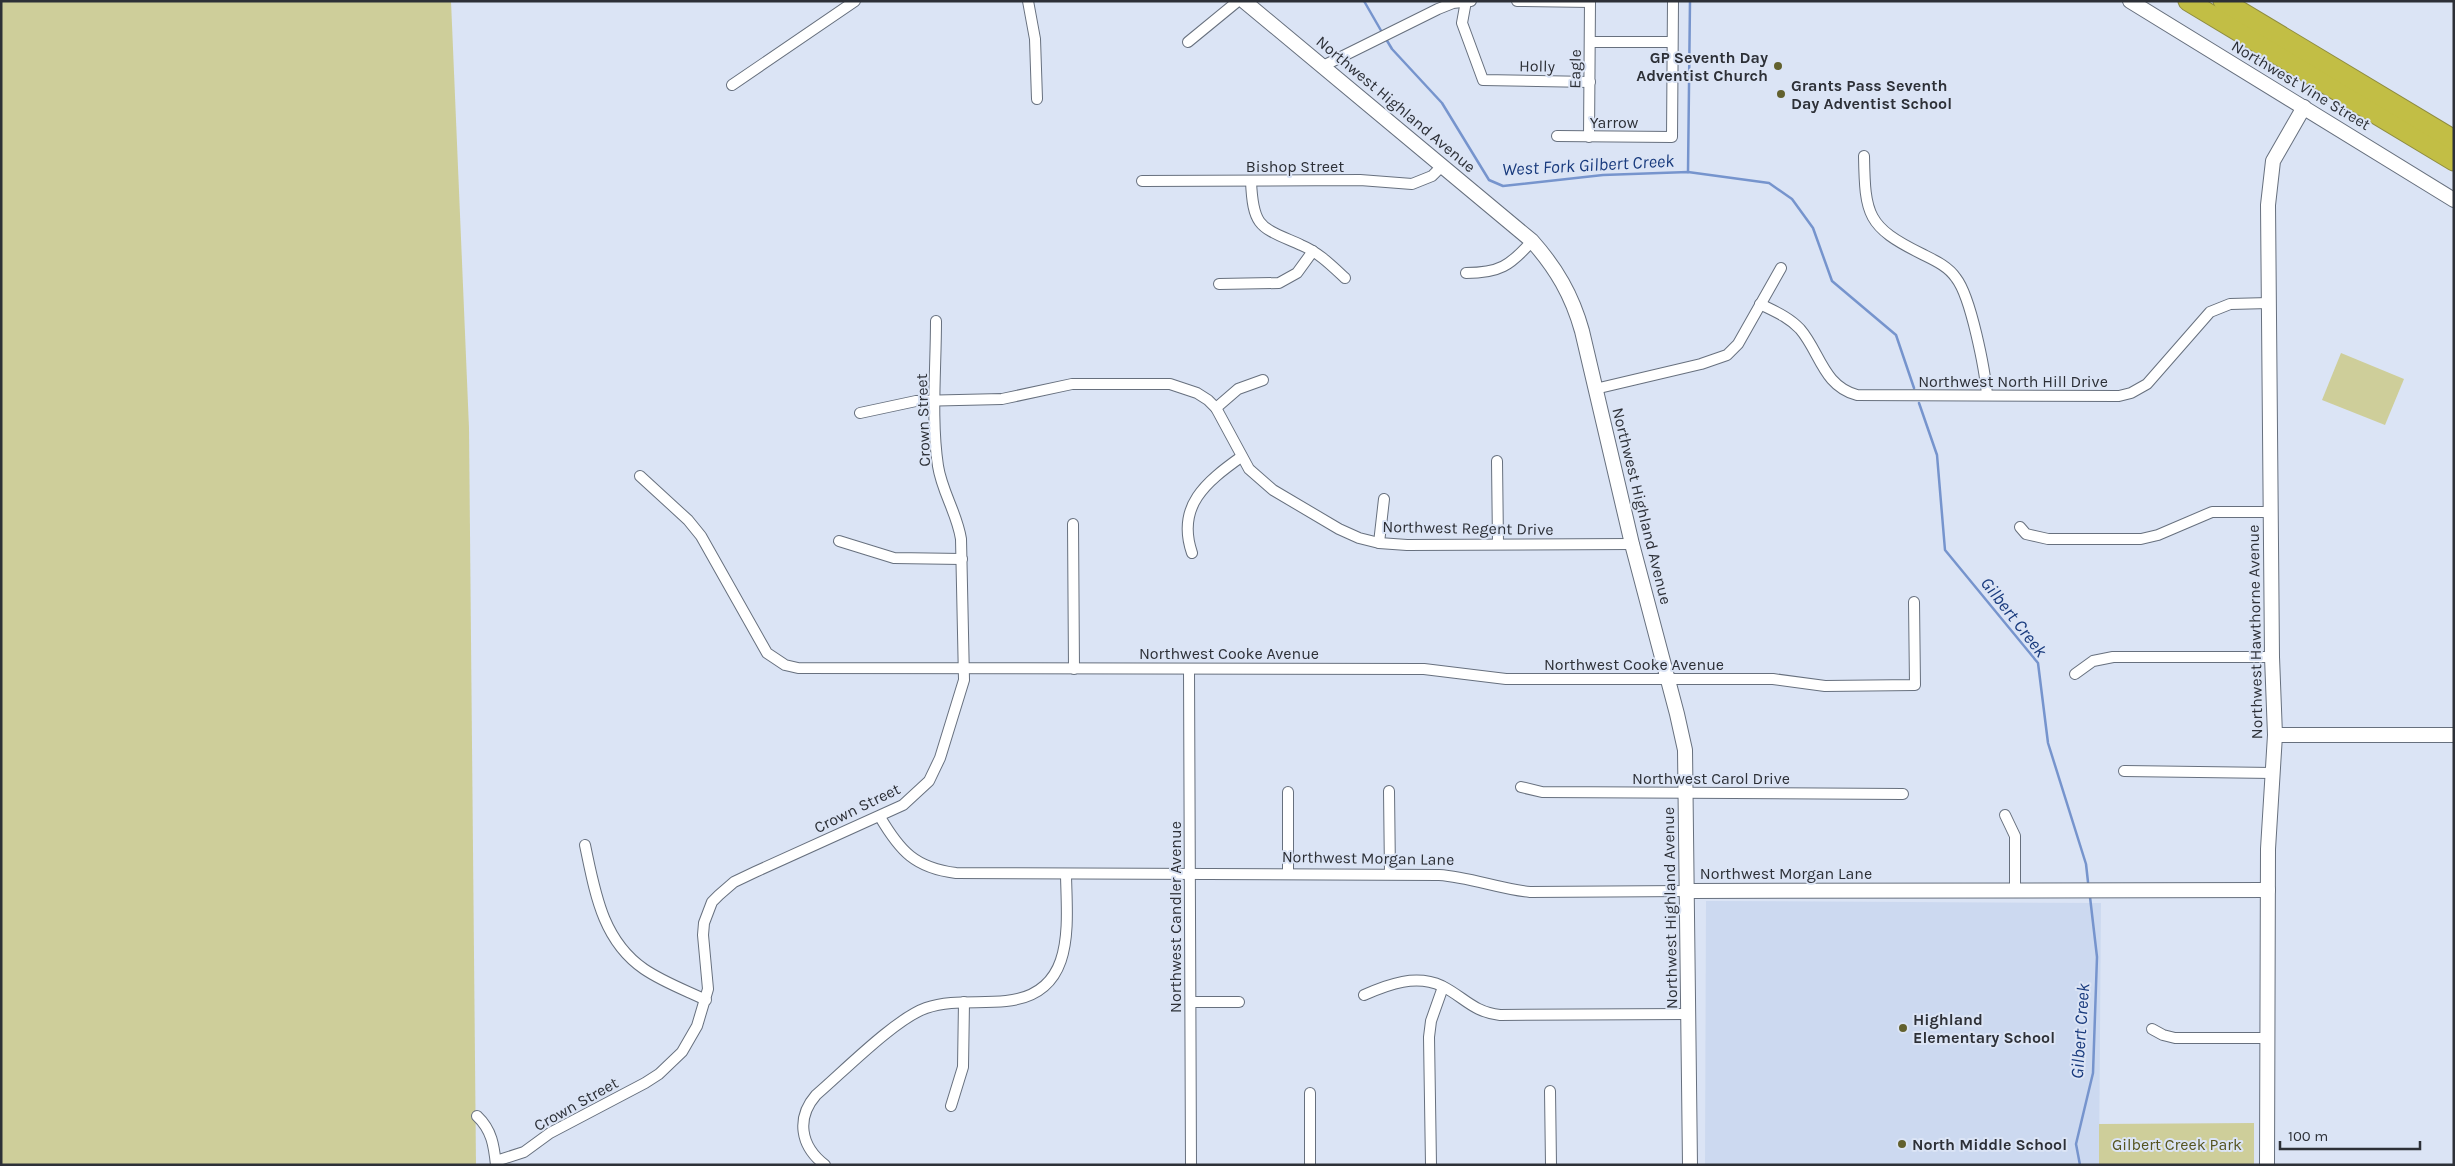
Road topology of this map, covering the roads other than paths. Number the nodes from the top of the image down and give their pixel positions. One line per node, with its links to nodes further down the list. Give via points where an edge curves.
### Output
1 (855, 1): 18 (street)
2 (1028, 1): 19 (street, via 1035,39)
3 (1238, 1): 13 (street)
4 (1244, 1): 16 (street, Northwest Highland Avenue)
5 (1466, 1): 6 (street); 16 (street, via 1453,3); 17 (street, Holly, via 1462,23 1483,80)
6 (1472, 1)
7 (1517, 1): 12 (street)
8 (1673, 1): 15 (street)
9 (2130, 1): 20 (street, Northwest Vine Street)
10 (2188, 1): 25 (highway)
11 (2223, 1): 23 (highway)
12 (1590, 2): 14 (street, Eagle)
13 (1188, 42)
14 (1590, 42): 15 (street); 17 (street, Eagle)
15 (1672, 42): 22 (street, Yarrow, via 1672,137)
16 (1323, 66): 26 (street, Northwest Highland Avenue)
17 (1590, 82): 22 (street, Eagle)
18 (732, 85)
19 (1037, 99)
20 (2304, 107): 29 (street, Northwest Vine Street); 36 (street, Northwest Hawthorne Avenue, via 2273,161 2268,205)
21 (1557, 136): 22 (street, Yarrow)
22 (1589, 137)
23 (2454, 140)
24 (1864, 156): 41 (street, via 1867,205 1878,225 1897,242 1948,270 1962,287 1983,364)
25 (2454, 161)
26 (1442, 166): 28 (street, Bishop Street, via 1432,176 1412,184 1386,181); 30 (street, Northwest Highland Avenue)
27 (1142, 181): 28 (street, Bishop Street)
28 (1252, 181): 31 (street, via 1254,208 1262,224 1277,236)
29 (2454, 200)
30 (1532, 241): 33 (street, via 1502,268 1486,273); 40 (street, Northwest Highland Avenue, via 1558,273 1572,301)
31 (1313, 251): 34 (street); 35 (street, via 1297,273 1279,283)
32 (1781, 268): 37 (street)
33 (1466, 273)
34 (1344, 278)
35 (1219, 284)
36 (2269, 303): 41 (street, Northwest North Hill Drive, via 2230,304 2210,312 2147,384 2131,393 2119,396); 49 (street, Northwest Hawthorne Avenue)
37 (1760, 304): 40 (street, via 1735,349 1727,355); 41 (street, Northwest North Hill Drive, via 1795,324 1829,378 1848,392 1871,396)
38 (936, 321): 42 (street, Crown Street)
39 (1263, 380): 43 (street, via 1238,389)
40 (1595, 389): 55 (street, Northwest Highland Avenue)
41 (1987, 395)
42 (935, 400): 43 (street, Northwest Regent Drive, via 1002,398 1072,384 1149,383 1185,388); 44 (street, Northwest Regent Drive); 57 (street, Crown Street, via 940,480 959,524)
43 (1216, 408): 45 (street, Northwest Regent Drive)
44 (860, 413)
45 (1241, 457): 53 (street, Northwest Regent Drive, via 1260,480 1309,512 1346,532); 56 (street, via 1210,480 1195,499 1188,522)
46 (1497, 461): 54 (street)
47 (640, 476): 62 (street, Northwest Cooke Avenue, via 702,536 761,644 776,660 798,668)
48 (1384, 499): 53 (street)
49 (2271, 512): 51 (street, via 2212,512 2141,539 2048,539 2026,534); 59 (street, Northwest Hawthorne Avenue)
50 (1073, 524): 60 (street)
51 (2020, 527)
52 (839, 541): 57 (street, via 894,558)
53 (1379, 543): 54 (street, Northwest Regent Drive)
54 (1498, 544): 55 (street, Northwest Regent Drive)
55 (1632, 544): 64 (street, Northwest Highland Avenue)
56 (1192, 553)
57 (962, 559): 62 (street, Crown Street)
58 (1914, 602): 64 (street, Northwest Cooke Avenue, via 1915,686 1825,686 1773,679)
59 (2272, 656): 63 (street, via 2113,657 2093,661); 65 (street, Northwest Hawthorne Avenue)
60 (1074, 668): 61 (street, Northwest Cooke Avenue); 62 (street, Northwest Cooke Avenue)
61 (1189, 668): 64 (street, Northwest Cooke Avenue, via 1424,669 1506,679); 80 (street, Northwest Candler Avenue)
62 (964, 669): 75 (street, Crown Street, via 960,696 929,781 903,805)
63 (2075, 674)
64 (1667, 678): 72 (street, Northwest Highland Avenue, via 1685,750)
65 (2274, 735): 66 (street); 68 (street, Northwest Hawthorne Avenue)
66 (2454, 735)
67 (2124, 771): 68 (street)
68 (2273, 773): 82 (street, Northwest Hawthorne Avenue, via 2268,818)
69 (1520, 787): 72 (street, Northwest Carol Drive, via 1542,792)
70 (1389, 791): 78 (street)
71 (1288, 792): 77 (street)
72 (1686, 793): 73 (street, Northwest Carol Drive); 83 (street, Northwest Highland Avenue)
73 (1903, 794)
74 (2005, 815): 81 (street, via 2015,836)
75 (880, 817): 79 (street, Northwest Morgan Lane, via 904,852 930,868 956,873); 86 (street, Crown Street, via 734,882 719,894 712,902 704,923 708,976)
76 (584, 846): 86 (street, via 602,914 612,937 645,970)
77 (1288, 874): 78 (street, Northwest Morgan Lane); 80 (street, Northwest Morgan Lane)
78 (1390, 874): 83 (street, Northwest Morgan Lane, via 1458,877 1530,892)
79 (1066, 875): 80 (street, Northwest Morgan Lane); 87 (street, via 1066,946 1054,974 1034,993 1021,998)
80 (1190, 875): 88 (street, Northwest Candler Avenue)
81 (2014, 890): 82 (street, Northwest Morgan Lane); 83 (street, Northwest Morgan Lane)
82 (2268, 890): 92 (street, Northwest Hawthorne Avenue)
83 (1688, 891): 90 (street, Northwest Highland Avenue)
84 (1443, 987): 85 (street, via 1431,982 1404,981); 90 (street, via 1487,1014); 101 (street, via 1431,1021)
85 (1364, 995)
86 (706, 1000): 97 (street, Crown Street, via 682,1052 658,1074 550,1133 524,1152)
87 (964, 1002): 95 (street, via 964,1067); 98 (street, via 943,1004 910,1015 816,1094 804,1116 804,1138)
88 (1191, 1002): 89 (street); 99 (street, Northwest Candler Avenue)
89 (1239, 1002)
90 (1689, 1014): 103 (street, Northwest Highland Avenue)
91 (2152, 1029): 92 (street, via 2175,1038)
92 (2267, 1038): 104 (street, Northwest Hawthorne Avenue)
93 (1550, 1091): 102 (street)
94 (1310, 1093): 100 (street)
95 (951, 1106)
96 (477, 1116): 97 (street, via 493,1140)
97 (496, 1163)
98 (825, 1165)
99 (1191, 1165)
100 (1310, 1165)
101 (1431, 1165)
102 (1551, 1165)
103 (1690, 1165)
104 (2267, 1165)

